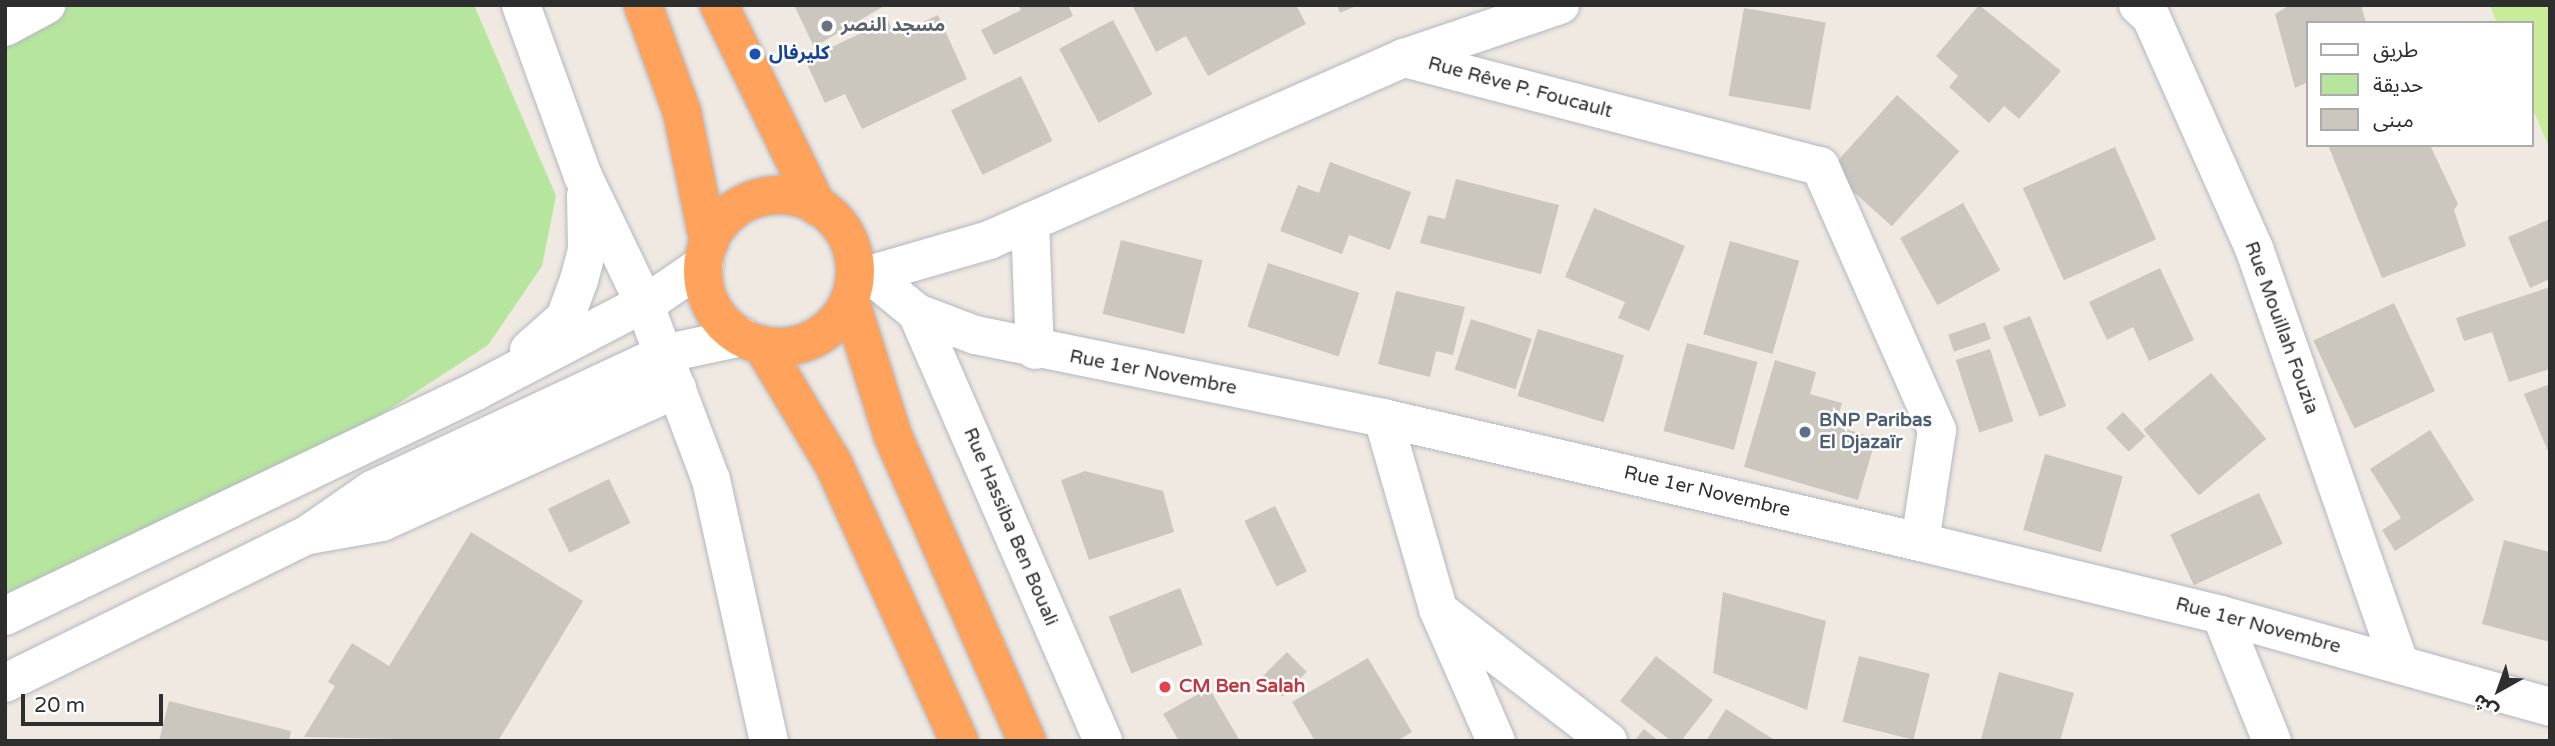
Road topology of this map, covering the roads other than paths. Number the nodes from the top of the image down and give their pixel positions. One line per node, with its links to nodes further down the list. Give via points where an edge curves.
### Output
1 (46, 5): 7 (street)
2 (520, 5): 9 (street)
3 (643, 5): 12 (highway, via 682,112)
4 (719, 5): 10 (highway)
5 (1560, 5): 8 (street)
6 (2138, 5): 27 (street, Rue Mouillah Fouzia, via 2151,17 2255,251)
7 (5, 27)
8 (1404, 58): 11 (street, Rue Rêve P. Foucault); 23 (street, Rue Rêve P. Foucault, via 1820,166 1937,430)
9 (583, 176): 14 (street); 20 (street, via 587,251 565,317 515,366)
10 (817, 206): 12 (highway, via 776,195 754,200 719,224); 13 (highway, via 847,237)
11 (1030, 222): 13 (street, Rue Rêve P. Foucault); 17 (street)
12 (706, 254): 14 (street); 16 (highway, via 712,306)
13 (859, 285): 15 (street, Rue 1er Novembre); 16 (highway, via 839,319 805,343); 32 (highway, via 894,436)
14 (644, 303): 18 (street); 20 (street)
15 (917, 313): 17 (street, Rue 1er Novembre); 33 (street, Rue Hassiba Ben Bouali)
16 (752, 341): 18 (street); 31 (highway, via 834,465)
17 (1035, 350): 21 (street, Rue 1er Novembre)
18 (663, 354): 19 (street); 22 (street, via 373,490)
19 (677, 389): 22 (street, via 382,522); 30 (street, via 716,501)
20 (476, 391): 26 (street)
21 (1383, 418): 23 (street, Rue 1er Novembre); 24 (street)
22 (307, 535): 28 (street)
23 (1920, 542): 25 (street, Rue 1er Novembre)
24 (1438, 609): 34 (street); 35 (street)
25 (2221, 615): 27 (street, Rue 1er Novembre); 36 (street)
26 (5, 616)
27 (2399, 663): 29 (street, Rue 1er Novembre)
28 (5, 683)
29 (2550, 707)
30 (769, 741)
31 (959, 741)
32 (1027, 741)
33 (1103, 741)
34 (1496, 741)
35 (1608, 741)
36 (2272, 741)

